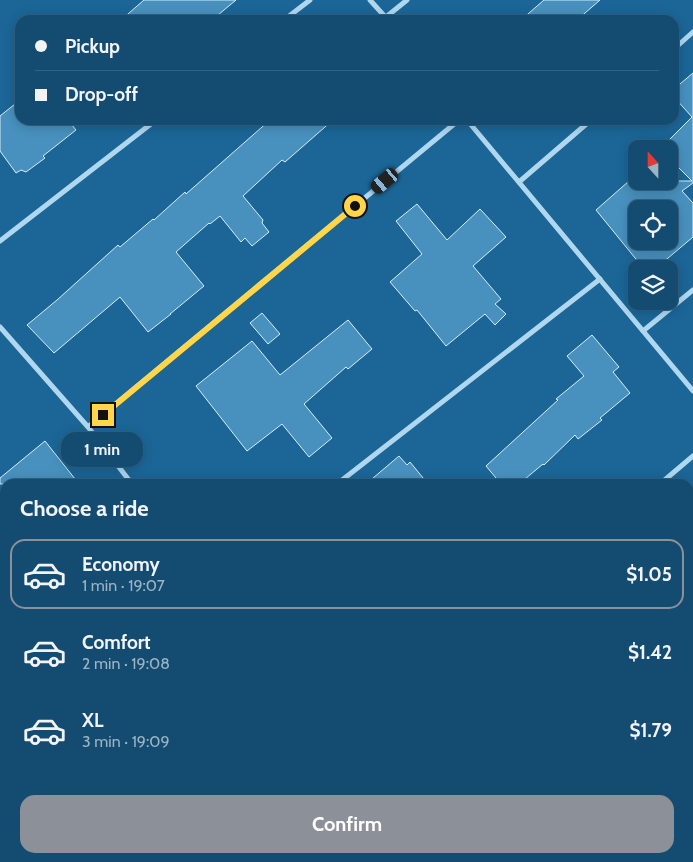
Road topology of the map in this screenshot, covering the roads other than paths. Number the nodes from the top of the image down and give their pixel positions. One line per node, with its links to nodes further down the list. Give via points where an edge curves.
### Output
1 (310, 0): 4 (street)
2 (370, 0): 5 (street)
3 (407, 0): 6 (street)
4 (290, 15)
5 (383, 15)
6 (391, 15)
7 (693, 32): 8 (street)
8 (679, 45)
9 (150, 125): 14 (street)
10 (453, 125): 20 (street)
11 (472, 125): 13 (street)
12 (585, 125): 13 (street)
13 (519, 182): 15 (street)
14 (0, 241)
15 (600, 279): 18 (street); 23 (street)
16 (693, 290): 18 (street)
17 (0, 327): 20 (street)
18 (643, 331): 19 (street)
19 (693, 390)
20 (88, 427): 22 (street)
21 (693, 456): 24 (street)
22 (128, 479)
23 (343, 479)
24 (666, 479)

